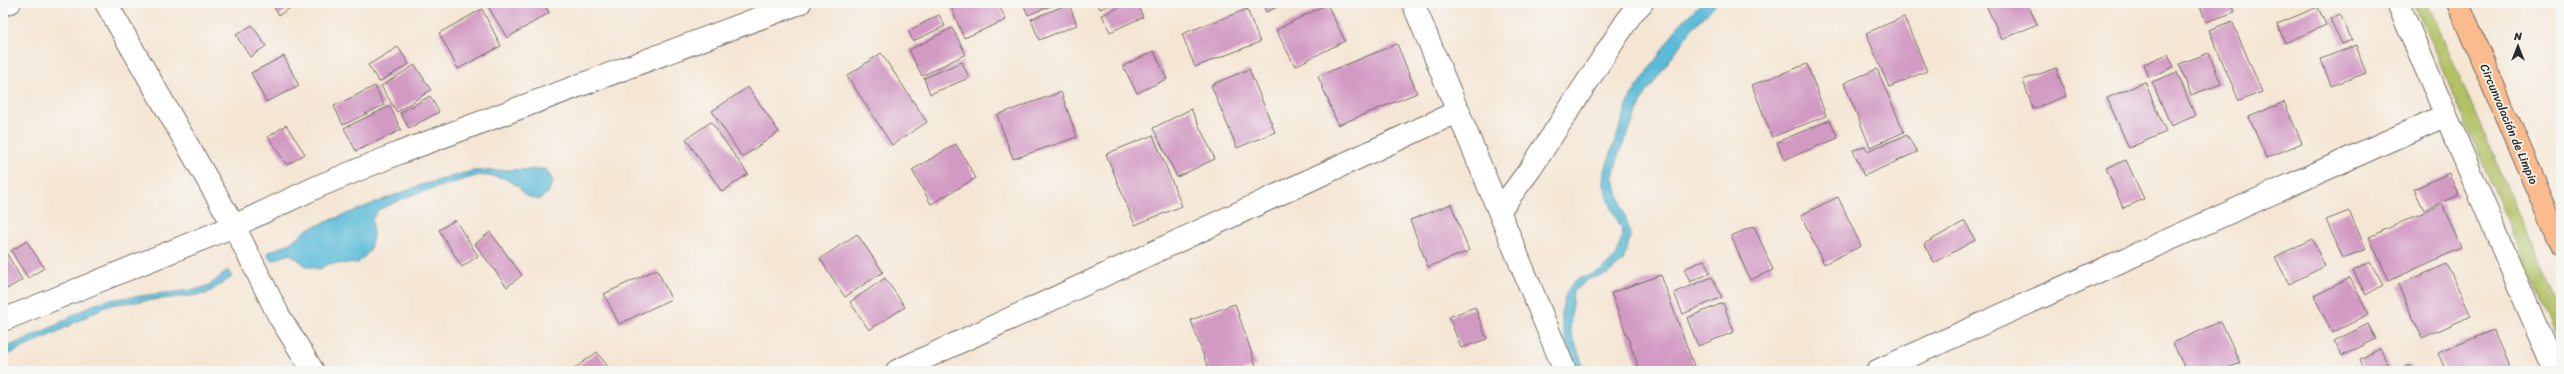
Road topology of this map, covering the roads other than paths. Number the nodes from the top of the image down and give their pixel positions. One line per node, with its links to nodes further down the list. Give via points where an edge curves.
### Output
1 (11, 3): 8 (lane)
2 (106, 3): 12 (street)
3 (800, 3): 12 (street, via 399,153 319,186)
4 (1412, 3): 9 (street)
5 (1642, 3): 11 (street, via 1632,13 1531,168)
6 (2398, 3): 10 (street)
7 (2458, 3): 13 (highway, Circunvalación de Limpio)
8 (3, 6)
9 (1459, 110): 11 (street); 16 (street)
10 (2446, 115): 18 (street); 19 (street)
11 (1499, 211): 17 (street)
12 (234, 226): 14 (street); 15 (street, via 279,316)
13 (2561, 245)
14 (3, 320)
15 (313, 371)
16 (897, 371)
17 (1565, 371)
18 (1877, 371)
19 (2555, 371)

